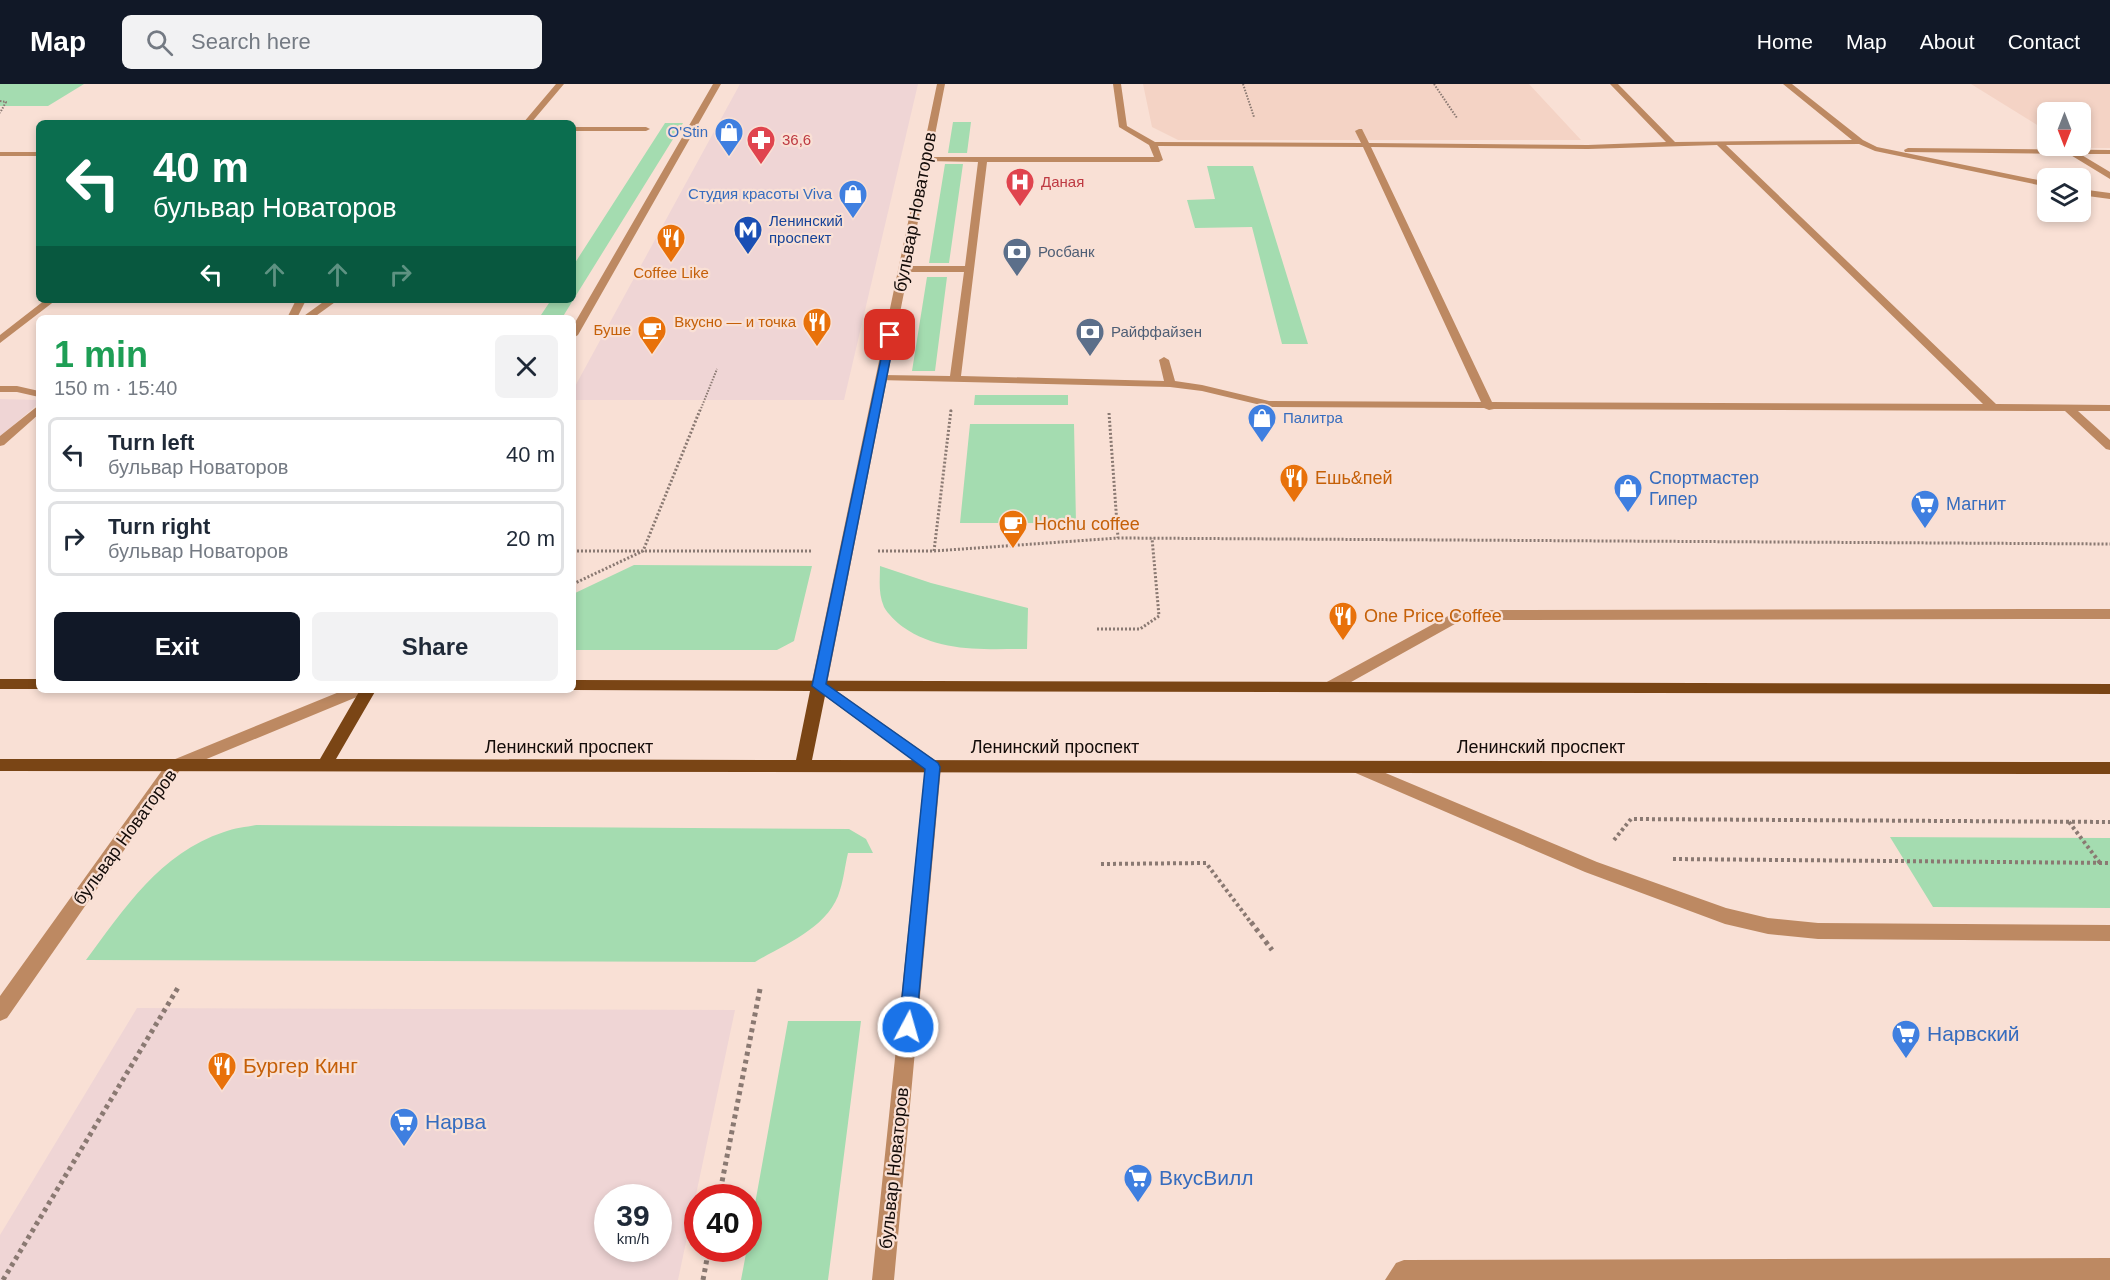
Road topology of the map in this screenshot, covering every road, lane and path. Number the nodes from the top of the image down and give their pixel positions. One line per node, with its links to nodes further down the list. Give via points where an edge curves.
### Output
1 (560, 84): 9 (street)
2 (717, 84): 36 (street)
3 (941, 84): 25 (street, бульвар Новаторов)
4 (1118, 84): 15 (street, via 1123,127)
5 (1614, 84): 16 (street)
6 (1787, 84): 13 (street)
7 (0, 101): 8 (path, via 6,102)
8 (0, 113)
9 (530, 120)
10 (576, 129): 11 (street)
11 (646, 129)
12 (1359, 130): 17 (street)
13 (1860, 142): 14 (street); 18 (street)
14 (1719, 143): 16 (street); 47 (street)
15 (1153, 144): 17 (street); 26 (street, via 1159,160)
16 (1672, 144): 17 (street)
17 (1366, 145): 46 (street)
18 (1875, 149): 19 (street); 28 (street)
19 (2037, 151)
20 (2091, 152): 21 (street)
21 (2110, 152)
22 (0, 154): 23 (street)
23 (36, 154)
24 (2078, 156): 27 (street)
25 (926, 159): 26 (street); 31 (street, бульвар Новаторов)
26 (983, 159): 32 (street)
27 (2110, 176)
28 (2037, 183)
29 (2091, 193): 30 (street)
30 (2110, 196)
31 (904, 269): 32 (street); 40 (street, бульвар Новаторов)
32 (969, 269): 41 (street)
33 (47, 303): 37 (street)
34 (328, 303): 35 (street)
35 (310, 315)
36 (576, 330)
37 (0, 340)
38 (1164, 360): 43 (street)
39 (717, 369): 57 (path)
40 (882, 378): 41 (street); 67 (street, бульвар Новаторов)
41 (955, 380): 42 (street); 60 (path)
42 (1107, 382): 43 (street); 53 (path)
43 (1170, 384): 46 (street, via 1269,404)
44 (0, 389): 45 (street)
45 (36, 392)
46 (1489, 407): 47 (street)
47 (1994, 408): 48 (street)
48 (2068, 408): 49 (street); 52 (street)
49 (2110, 408)
50 (36, 411): 51 (street)
51 (0, 442)
52 (2110, 446)
53 (1118, 538): 54 (path); 60 (path)
54 (1152, 538): 55 (path); 63 (path, via 1159,616 1140,629)
55 (2110, 544)
56 (576, 551): 57 (path)
57 (643, 551): 58 (path); 61 (path)
58 (815, 551)
59 (878, 551): 60 (path)
60 (934, 551)
61 (576, 583)
62 (2110, 614): 68 (street, via 1459,615)
63 (1097, 629)
64 (0, 684): 65 (main road)
65 (36, 684)
66 (576, 686): 67 (main road)
67 (819, 686): 68 (main road); 75 (main road); 76 (street)
68 (1330, 687): 69 (main road)
69 (2110, 689)
70 (352, 693): 73 (street, бульвар Новаторов)
71 (366, 693): 74 (main road)
72 (0, 765): 73 (main road, Ленинский проспект)
73 (174, 766): 74 (main road, Ленинский проспект); 90 (street, бульвар Новаторов)
74 (324, 766): 75 (main road, Ленинский проспект)
75 (803, 767): 76 (main road, Ленинский проспект)
76 (933, 767): 77 (main road, Ленинский проспект); 96 (street, бульвар Новаторов)
77 (1357, 767): 78 (main road, Ленинский проспект); 86 (street, via 1591,867 1725,916 1768,926 1818,931)
78 (2110, 768)
79 (2068, 822): 80 (path); 81 (path, via 1630,819); 83 (path)
80 (2110, 822)
81 (1612, 842)
82 (1670, 859): 83 (path)
83 (2100, 863): 84 (path)
84 (2110, 863)
85 (1101, 864): 87 (path, via 1206,863)
86 (2110, 933)
87 (1272, 950)
88 (179, 986): 94 (path)
89 (760, 989): 91 (path)
90 (0, 1012)
91 (722, 1184)
92 (706, 1262): 95 (path)
93 (2110, 1269): 97 (street, via 1404,1271)
94 (3, 1280)
95 (703, 1280)
96 (883, 1280)
97 (1396, 1280)

